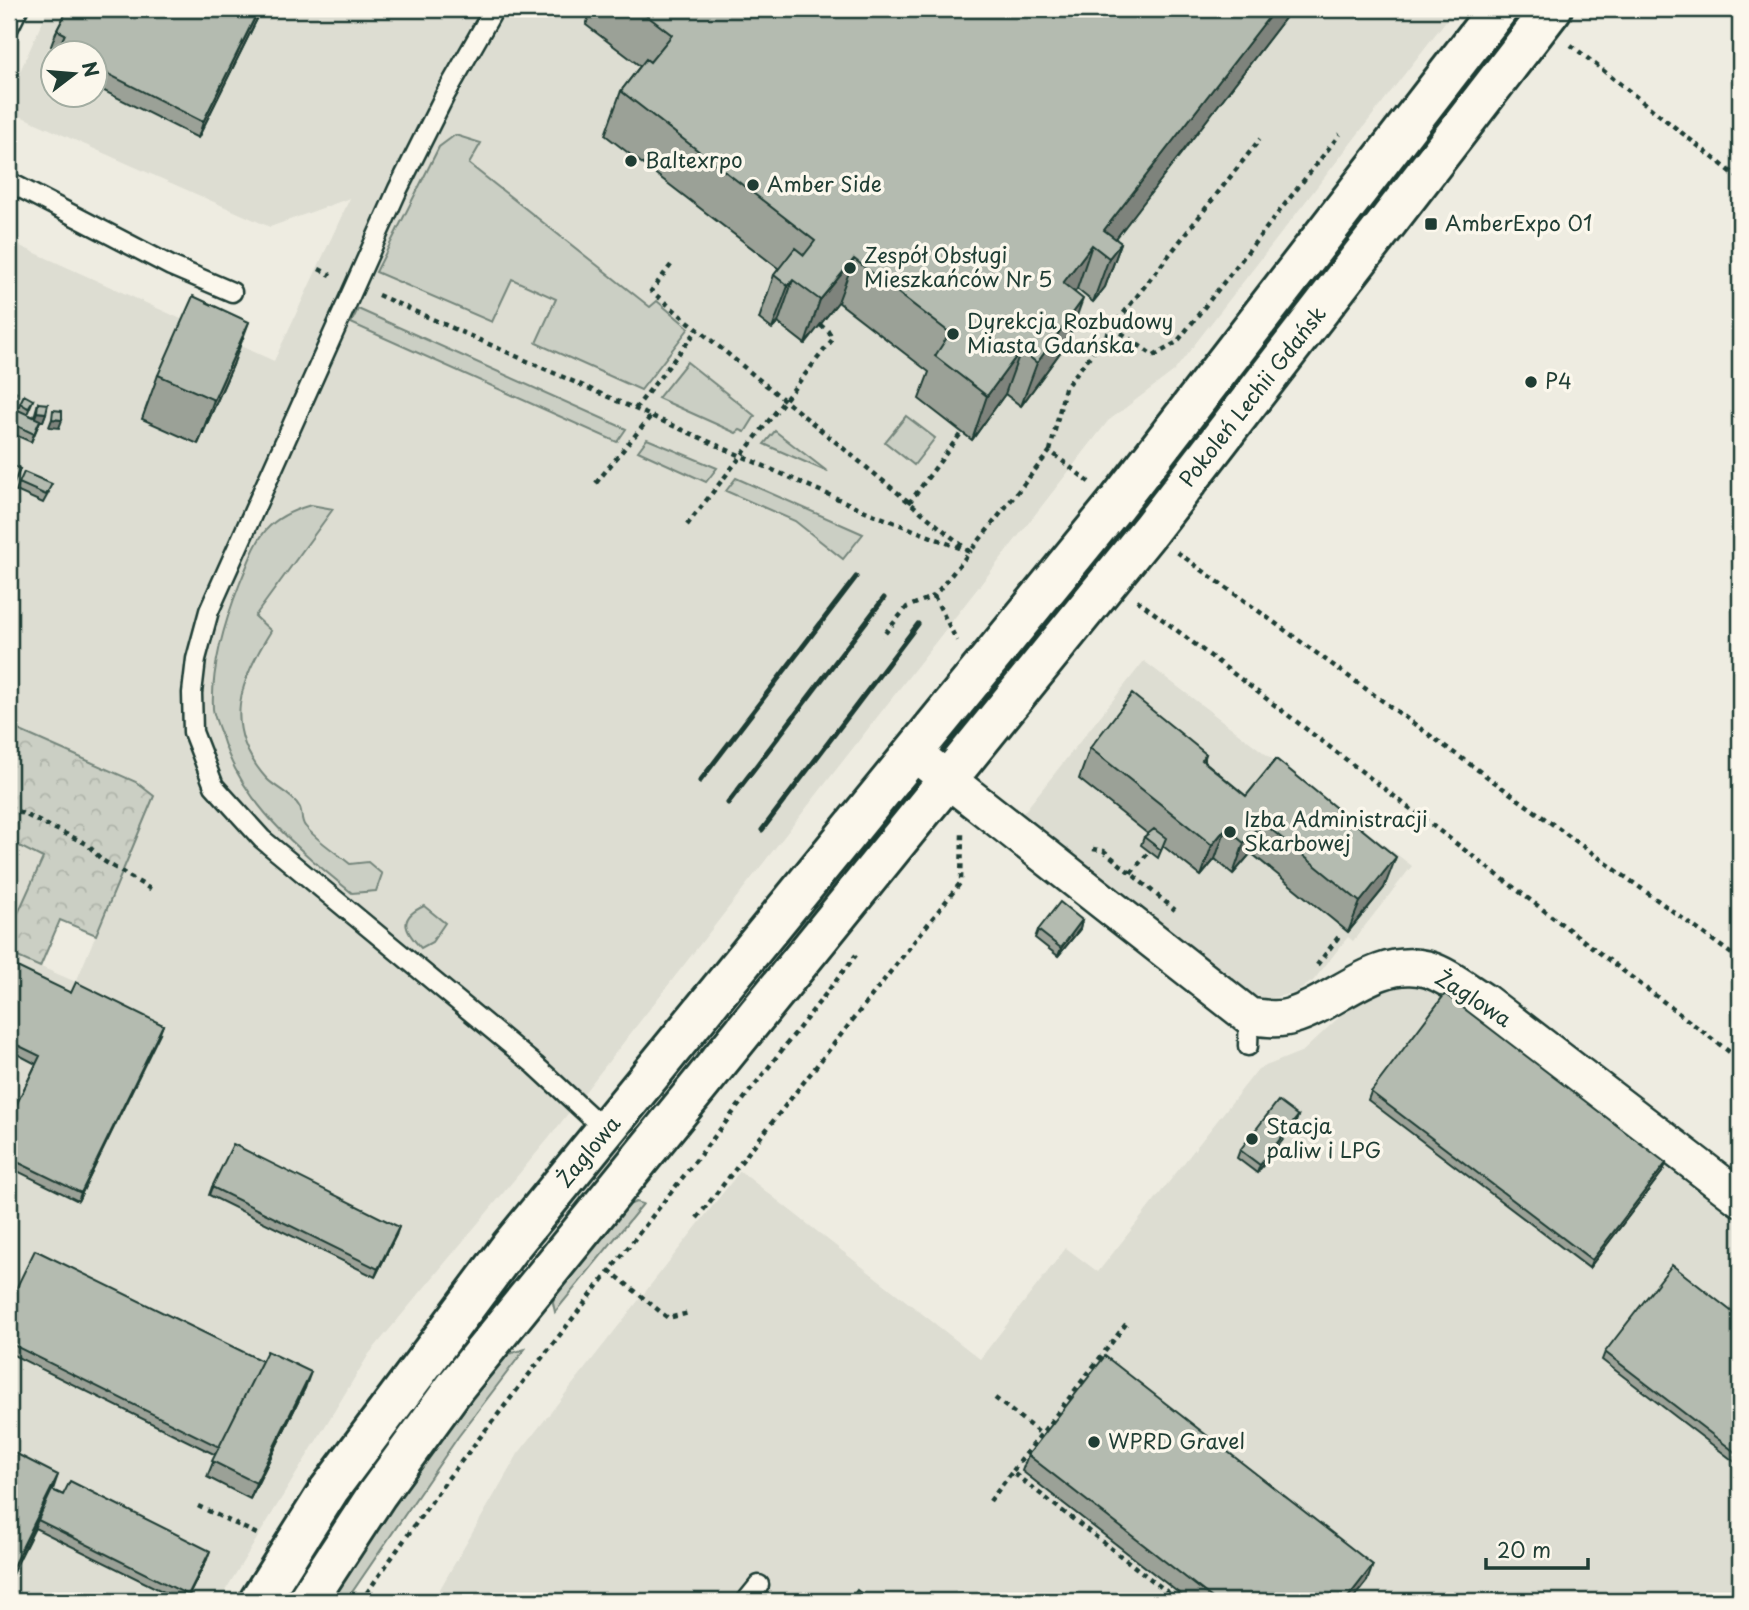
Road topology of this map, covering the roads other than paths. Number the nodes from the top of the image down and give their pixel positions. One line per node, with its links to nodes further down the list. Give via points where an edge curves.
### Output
1 (18, 9): 5 (lane)
2 (494, 9): 12 (lane, via 445,94 209,611 196,659 193,732 214,786 262,839 535,1065)
3 (1498, 9): 7 (street, Pokoleń Lechii Gdańsk)
4 (1558, 24): 9 (street, Pokoleń Lechii Gdańsk)
5 (9, 27)
6 (9, 182): 8 (lane, via 171,266)
7 (1288, 280): 9 (street); 10 (street, Pokoleń Lechii Gdańsk, via 1116,504)
8 (232, 292)
9 (1323, 306): 11 (street, Pokoleń Lechii Gdańsk, via 1150,530)
10 (914, 754): 11 (street, Żaglowa); 12 (street, Żaglowa)
11 (962, 791): 13 (street, Żaglowa); 14 (street, Żaglowa, via 1249,1031 1272,1019 1292,1016 1361,979 1426,969 1483,1001)
12 (606, 1130): 13 (street); 15 (street, Żaglowa)
13 (636, 1162): 16 (street, Żaglowa)
14 (1740, 1198)
15 (389, 1406): 16 (street); 18 (street, Żaglowa)
16 (418, 1439): 19 (street, Żaglowa)
17 (759, 1584): 20 (lane)
18 (259, 1601)
19 (307, 1601)
20 (746, 1601)

